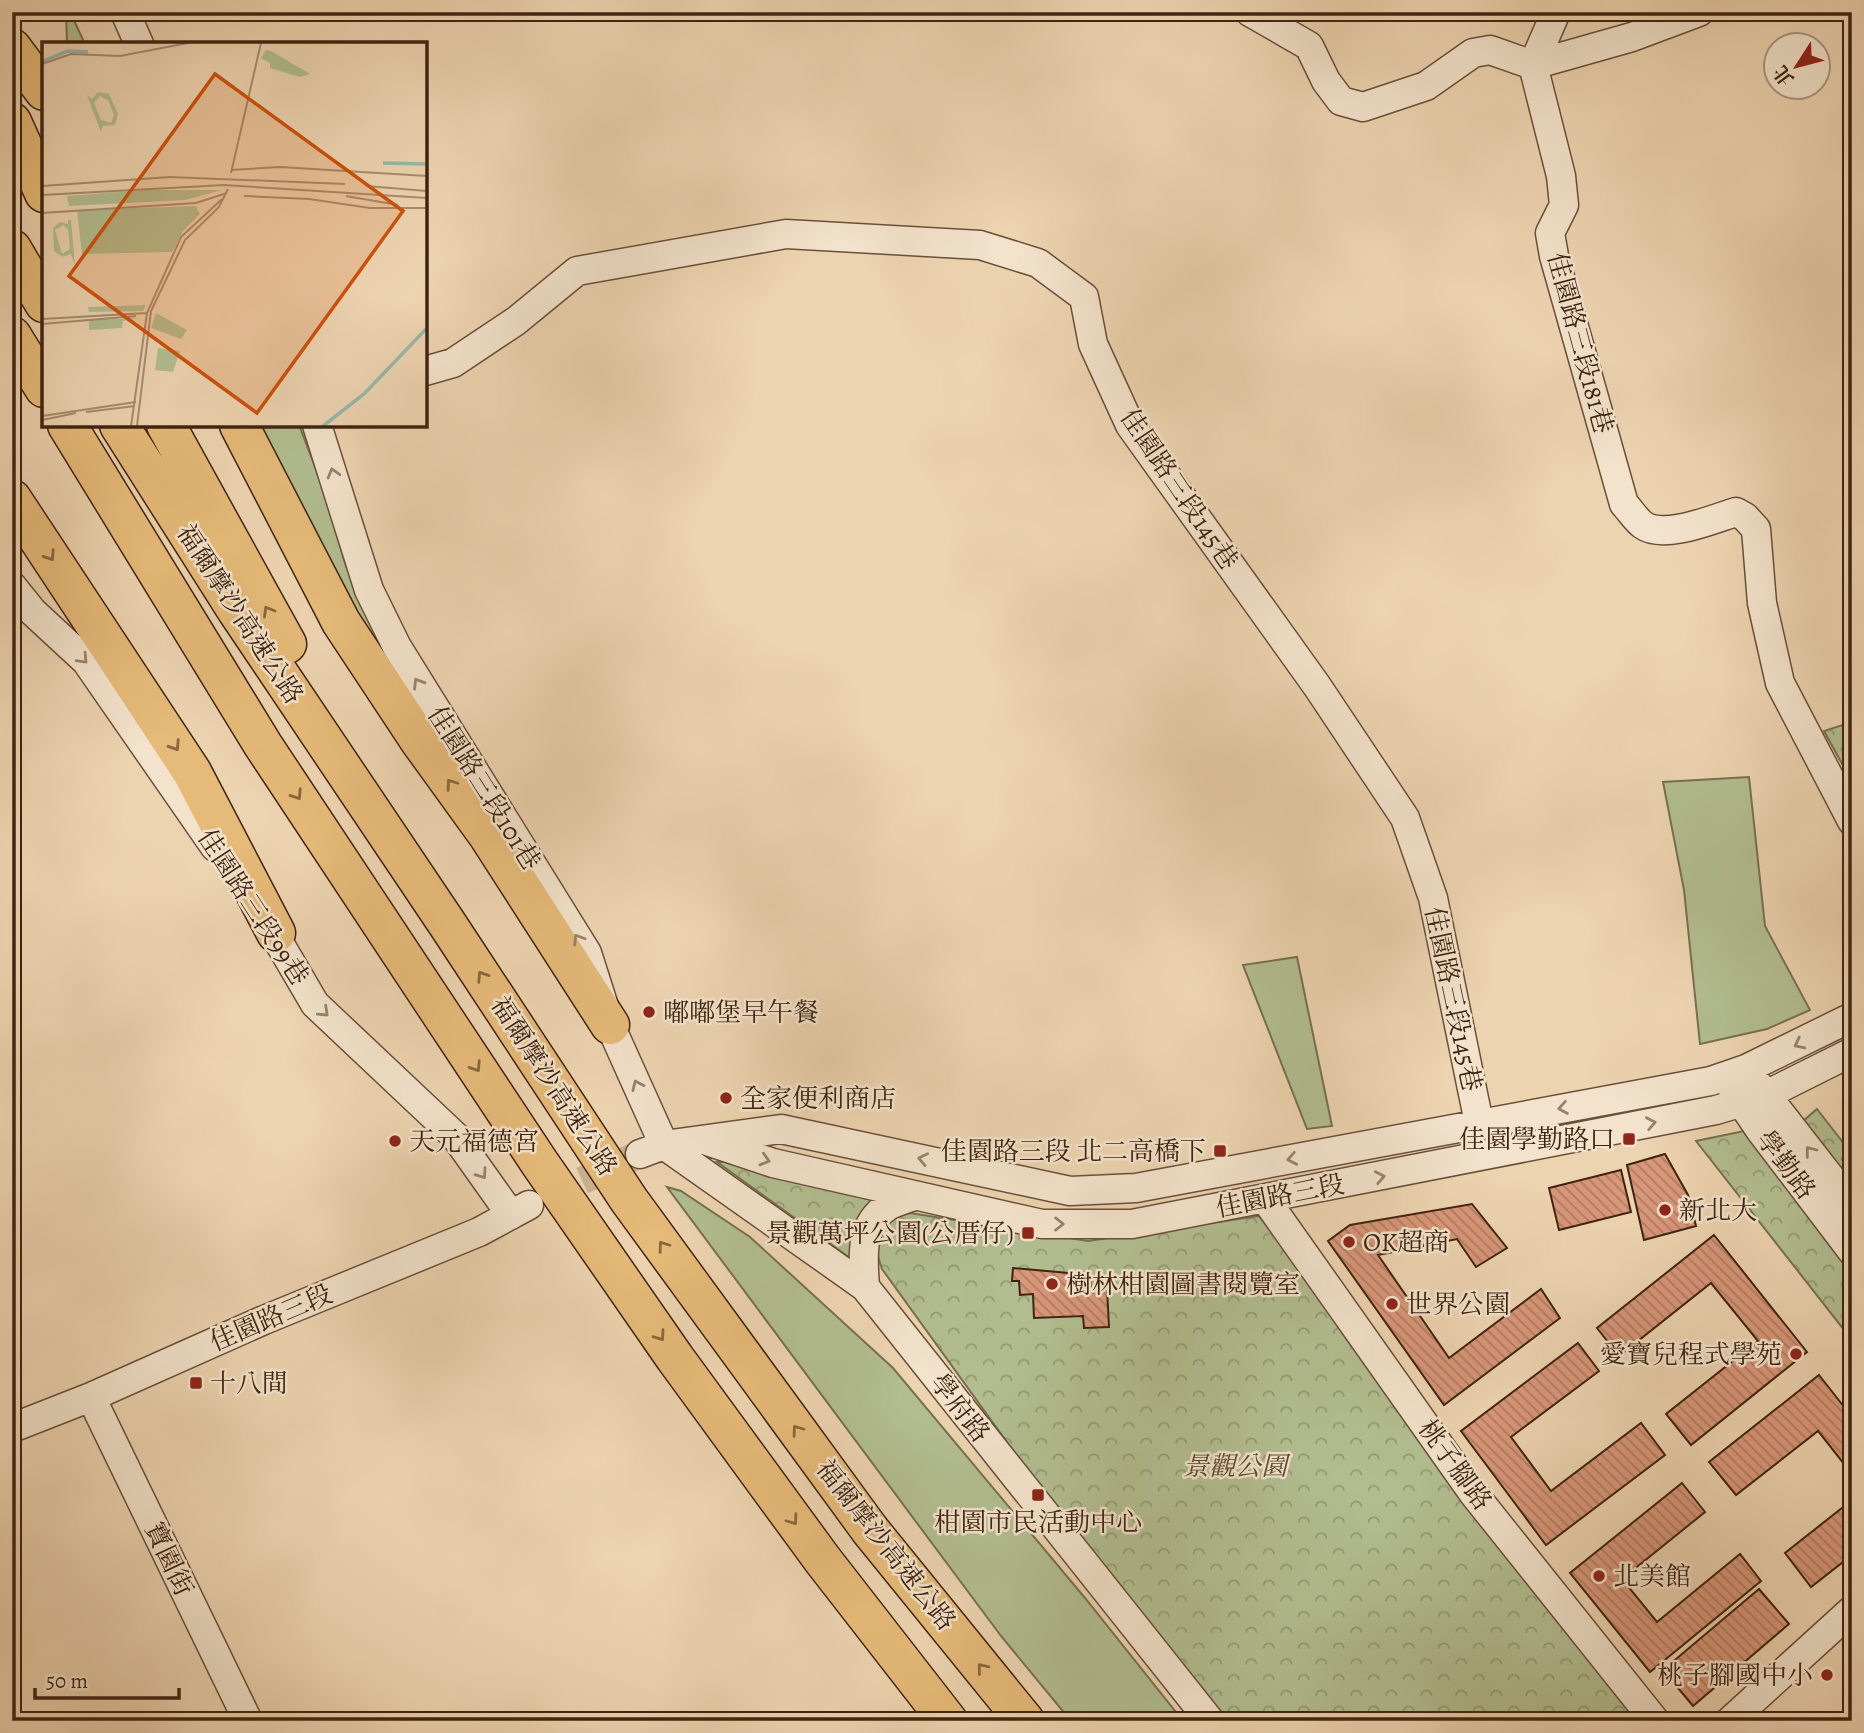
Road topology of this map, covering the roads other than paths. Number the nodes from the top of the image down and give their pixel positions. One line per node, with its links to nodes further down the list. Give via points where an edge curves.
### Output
1 (125, 12): 5 (street)
2 (1251, 12): 7 (street, via 1309,46 1341,101 1363,107 1426,86 1473,53 1490,50)
3 (1556, 12): 7 (street)
4 (1699, 12): 7 (street)
5 (138, 42)
6 (12, 48): 8 (highway)
7 (1533, 65): 27 (street, 佳園路三段181巷, via 1564,205 1550,233 1624,504 1654,530 1670,531 1736,512 1756,529 1762,603 1780,683)
8 (42, 88)
9 (12, 122): 10 (highway)
10 (42, 189)
11 (12, 249): 12 (highway)
12 (42, 300)
13 (12, 336): 16 (highway)
14 (12, 367): 17 (highway)
15 (427, 370): 35 (street, 佳園路三段145巷, via 453,363 516,321 577,271 603,266 786,234 981,245 1038,263 1084,297 1093,344 1130,425 1317,686 1405,818 1433,898)
16 (42, 385)
17 (42, 412)
18 (52, 427): 26 (highway)
19 (68, 427): 26 (highway, 福爾摩沙高速公路)
20 (120, 427): 28 (highway, 福爾摩沙高速公路, via 237,611)
21 (167, 427): 28 (highway, one-way to 21)
22 (240, 427): 31 (highway, one-way to 22, via 487,834 341,622)
23 (318, 427): 31 (street, 佳園路三段101巷, one-way to 23, via 587,953 404,659 369,590)
24 (12, 499): 29 (highway, one-way to 29, via 192,772)
25 (12, 586): 29 (street, 佳園路三段99巷, one-way to 29, via 86,661)
26 (263, 745): 48 (highway, 福爾摩沙高速公路, one-way to 48, via 668,1347 822,1559)
27 (1852, 821)
28 (449, 925): 49 (highway, 福爾摩沙高速公路, one-way to 28, via 870,1530 629,1200)
29 (276, 933): 41 (street, 佳園路三段99巷, one-way to 41, via 315,1004 455,1136)
30 (1852, 1017): 33 (street, 佳園路三段, one-way to 33)
31 (610, 1025): 37 (street, 佳園路三段101巷, one-way to 31)
32 (1852, 1052): 34 (street, 佳園路三段)
33 (1736, 1072): 34 (street, 學勤路); 35 (street, 佳園路三段, one-way to 35, via 1711,1081)
34 (1753, 1099): 39 (street, 佳園路三段, one-way to 34); 40 (street, 學勤路, one-way to 34); 42 (street, 學勤路)
35 (1479, 1124): 36 (street, 佳園路三段, one-way to 36, via 1136,1188 1070,1191 781,1129)
36 (700, 1139): 37 (street, 佳園路三段); 38 (street, 佳園路三段, one-way to 38, via 773,1163)
37 (652, 1150): 43 (street, 學府路)
38 (914, 1196): 39 (street, 佳園路三段, one-way to 39, via 1042,1224 1132,1224); 43 (street, via 887,1206 873,1220 863,1244)
39 (1266, 1200): 51 (street, 桃子腳路, via 1473,1493)
40 (1852, 1205)
41 (520, 1210): 44 (street, 佳園路三段, via 479,1232)
42 (1852, 1251)
43 (865, 1287): 50 (street, 學府路)
44 (91, 1397): 45 (street, 佳園路三段); 47 (street, 寶園街)
45 (12, 1428)
46 (1852, 1610): 52 (street)
47 (248, 1721)
48 (948, 1721)
49 (1025, 1721)
50 (1210, 1721)
51 (1655, 1721)
52 (1730, 1721)

